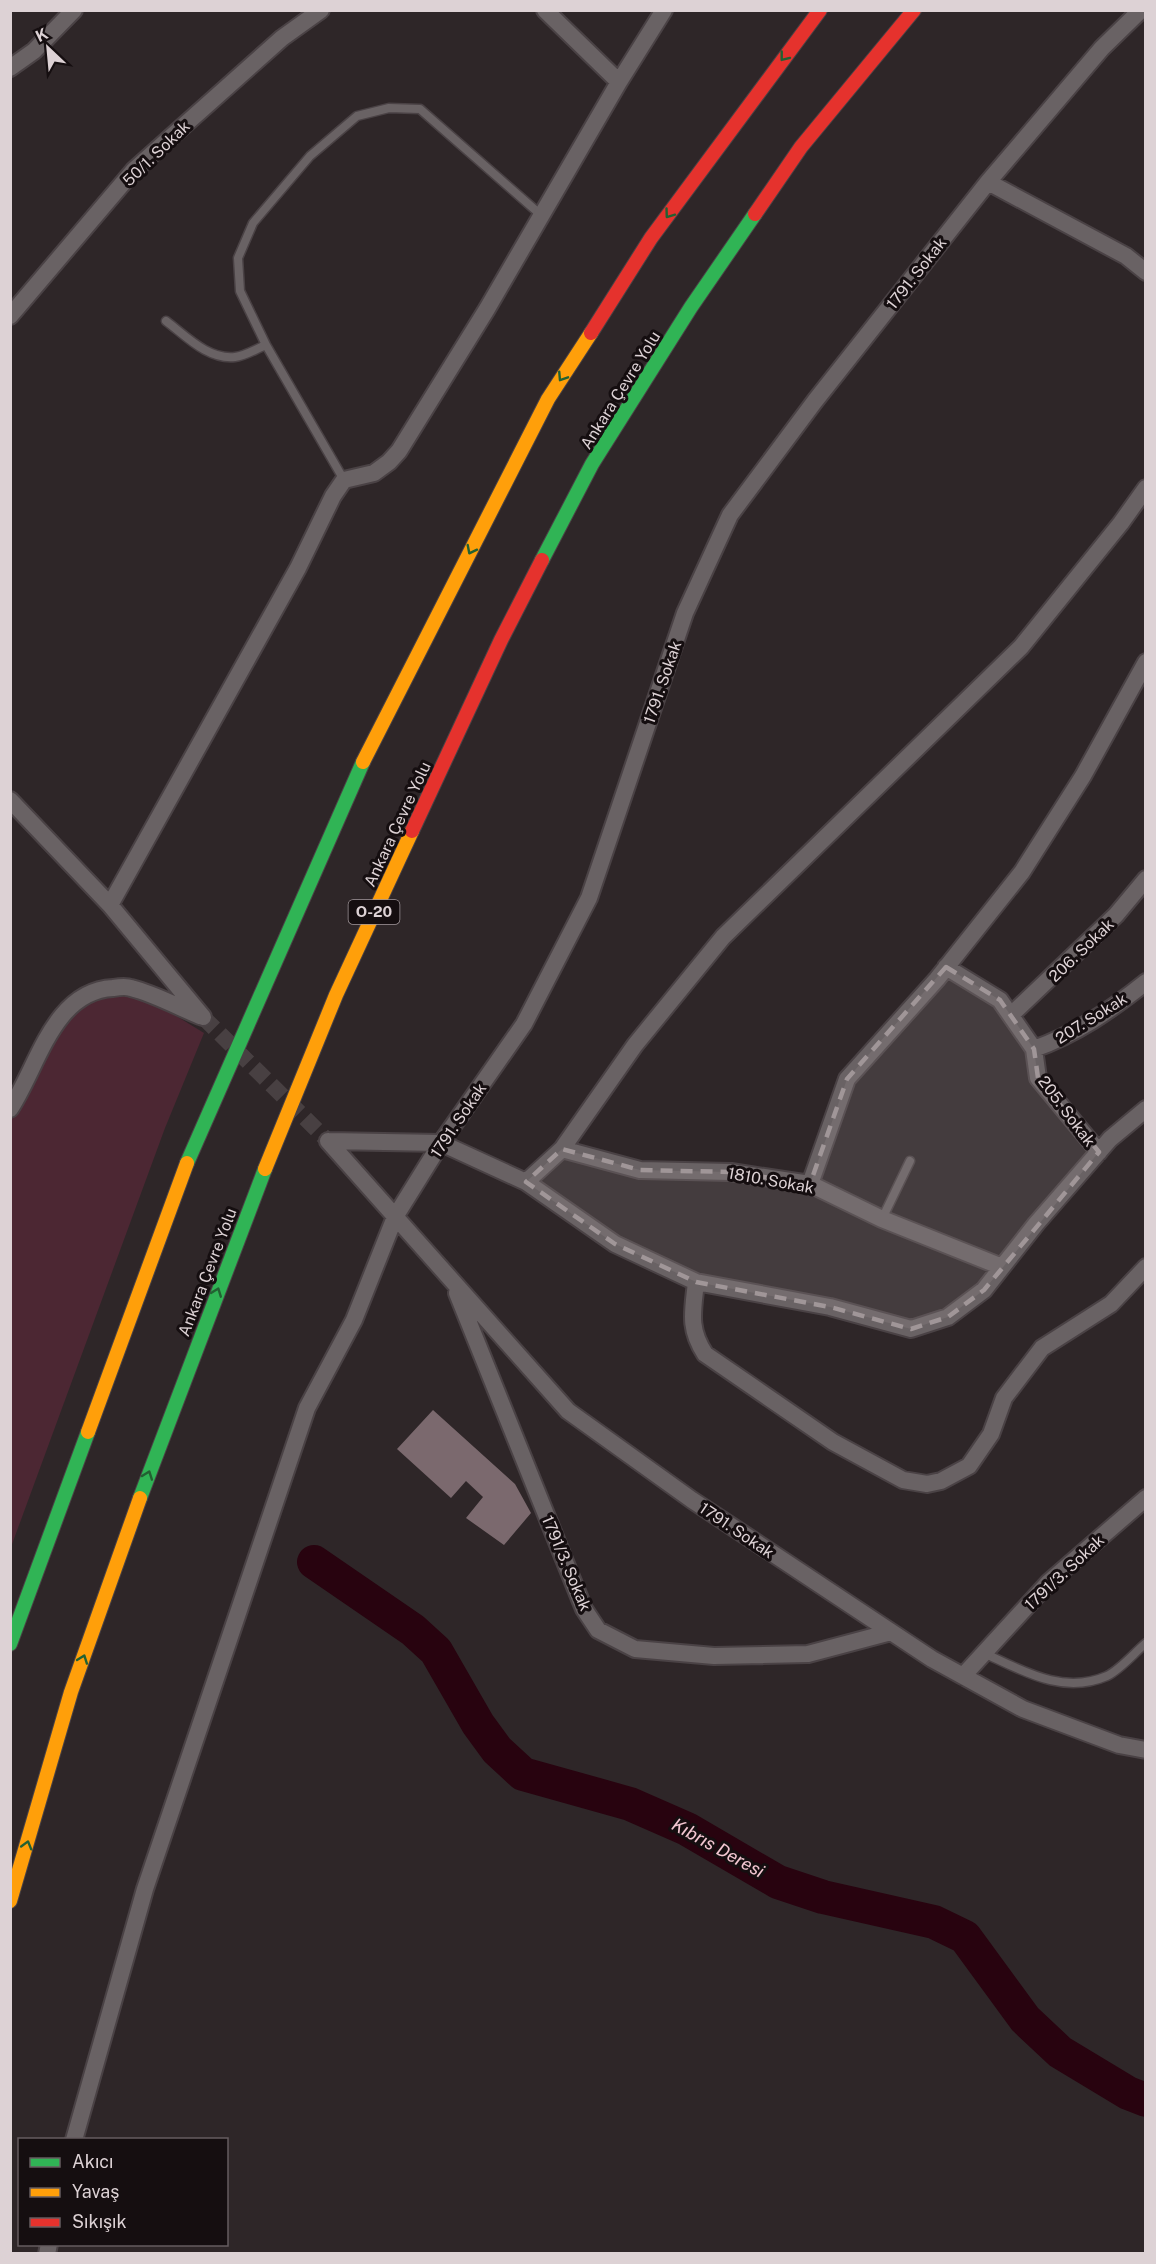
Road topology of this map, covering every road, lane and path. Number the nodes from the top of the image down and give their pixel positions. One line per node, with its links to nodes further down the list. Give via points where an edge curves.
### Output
1 (74, 10): 8 (street, via 34,51)
2 (321, 10): 13 (street, 50/1. Sokak, via 282,38 134,170)
3 (545, 10): 9 (street)
4 (664, 10): 9 (street)
5 (820, 10): 43 (highway, one-way to 43, via 651,238 548,399 347,793 191,1153)
6 (914, 10): 47 (highway, Ankara Çevre Yolu / O-20, one-way to 6, via 71,1692 255,1194 336,995 496,651 592,464 691,307 801,147)
7 (1141, 10): 10 (street, 1791. Sokak, via 1102,48)
8 (10, 68)
9 (619, 82): 11 (street)
10 (988, 182): 12 (street, via 1113,248); 28 (street, 1791. Sokak, via 730,515 685,613 589,898 524,1024)
11 (541, 215): 15 (lane, via 420,109 389,108 357,116 310,156 253,223 241,245 237,269 240,291); 16 (street, via 488,309 399,451 374,473)
12 (1146, 272)
13 (10, 316)
14 (166, 321): 15 (lane, via 216,355 236,357)
15 (266, 345): 16 (lane)
16 (344, 480): 21 (street)
17 (1146, 488): 29 (street, via 1021,647 723,937 635,1045)
18 (1146, 662): 22 (street, via 1083,776 1022,872)
19 (10, 800): 21 (street)
20 (1146, 879): 24 (street, 206. Sokak, via 1116,915)
21 (110, 905): 26 (street, via 203,1017 129,987 96,989 75,1003 48,1034)
22 (946, 967): 24 (street, 205. Sokak, via 1000,1000); 33 (street, via 847,1079)
23 (1146, 982): 25 (street, 207. Sokak, via 1072,1034)
24 (1011, 1015): 25 (street, 205. Sokak)
25 (1034, 1049): 30 (street, 205. Sokak, via 1038,1078)
26 (10, 1109)
27 (1146, 1109): 30 (street)
28 (441, 1143): 32 (street); 34 (street, 1791. Sokak); 34 (street, 1791. Sokak, via 328,1141)
29 (562, 1149): 32 (street); 33 (street, 1810. Sokak, via 640,1170 731,1172)
30 (1099, 1152): 36 (street)
31 (910, 1161): 35 (lane)
32 (526, 1182): 38 (street, via 615,1244)
33 (810, 1184): 35 (street, 1810. Sokak)
34 (395, 1217): 39 (street, 1791. Sokak); 48 (street, via 354,1320 308,1408 145,1889)
35 (882, 1219): 36 (street, 1810. Sokak)
36 (1002, 1267): 38 (street, via 984,1290 948,1317 911,1329 830,1307)
37 (1146, 1267): 38 (street, via 1111,1304 1042,1348 1004,1398 991,1434 969,1466 927,1484 903,1480 833,1442 705,1354 695,1339 692,1324)
38 (696, 1282)
39 (453, 1284): 41 (street, 1791. Sokak, via 568,1411 692,1500); 41 (street, 1791/3. Sokak, via 584,1609 598,1630 635,1649 714,1656 808,1654)
40 (1146, 1498): 44 (street, 1791/3. Sokak, via 1049,1582)
41 (891, 1632): 45 (street, 1791. Sokak)
42 (1146, 1643): 44 (lane, via 1109,1675 1075,1683 1038,1678)
43 (10, 1644)
44 (984, 1653): 45 (street, 1791/3. Sokak)
45 (963, 1676): 46 (street, 1791. Sokak, via 1023,1709 1119,1745)
46 (1146, 1750)
47 (10, 1901)
48 (74, 2138)

